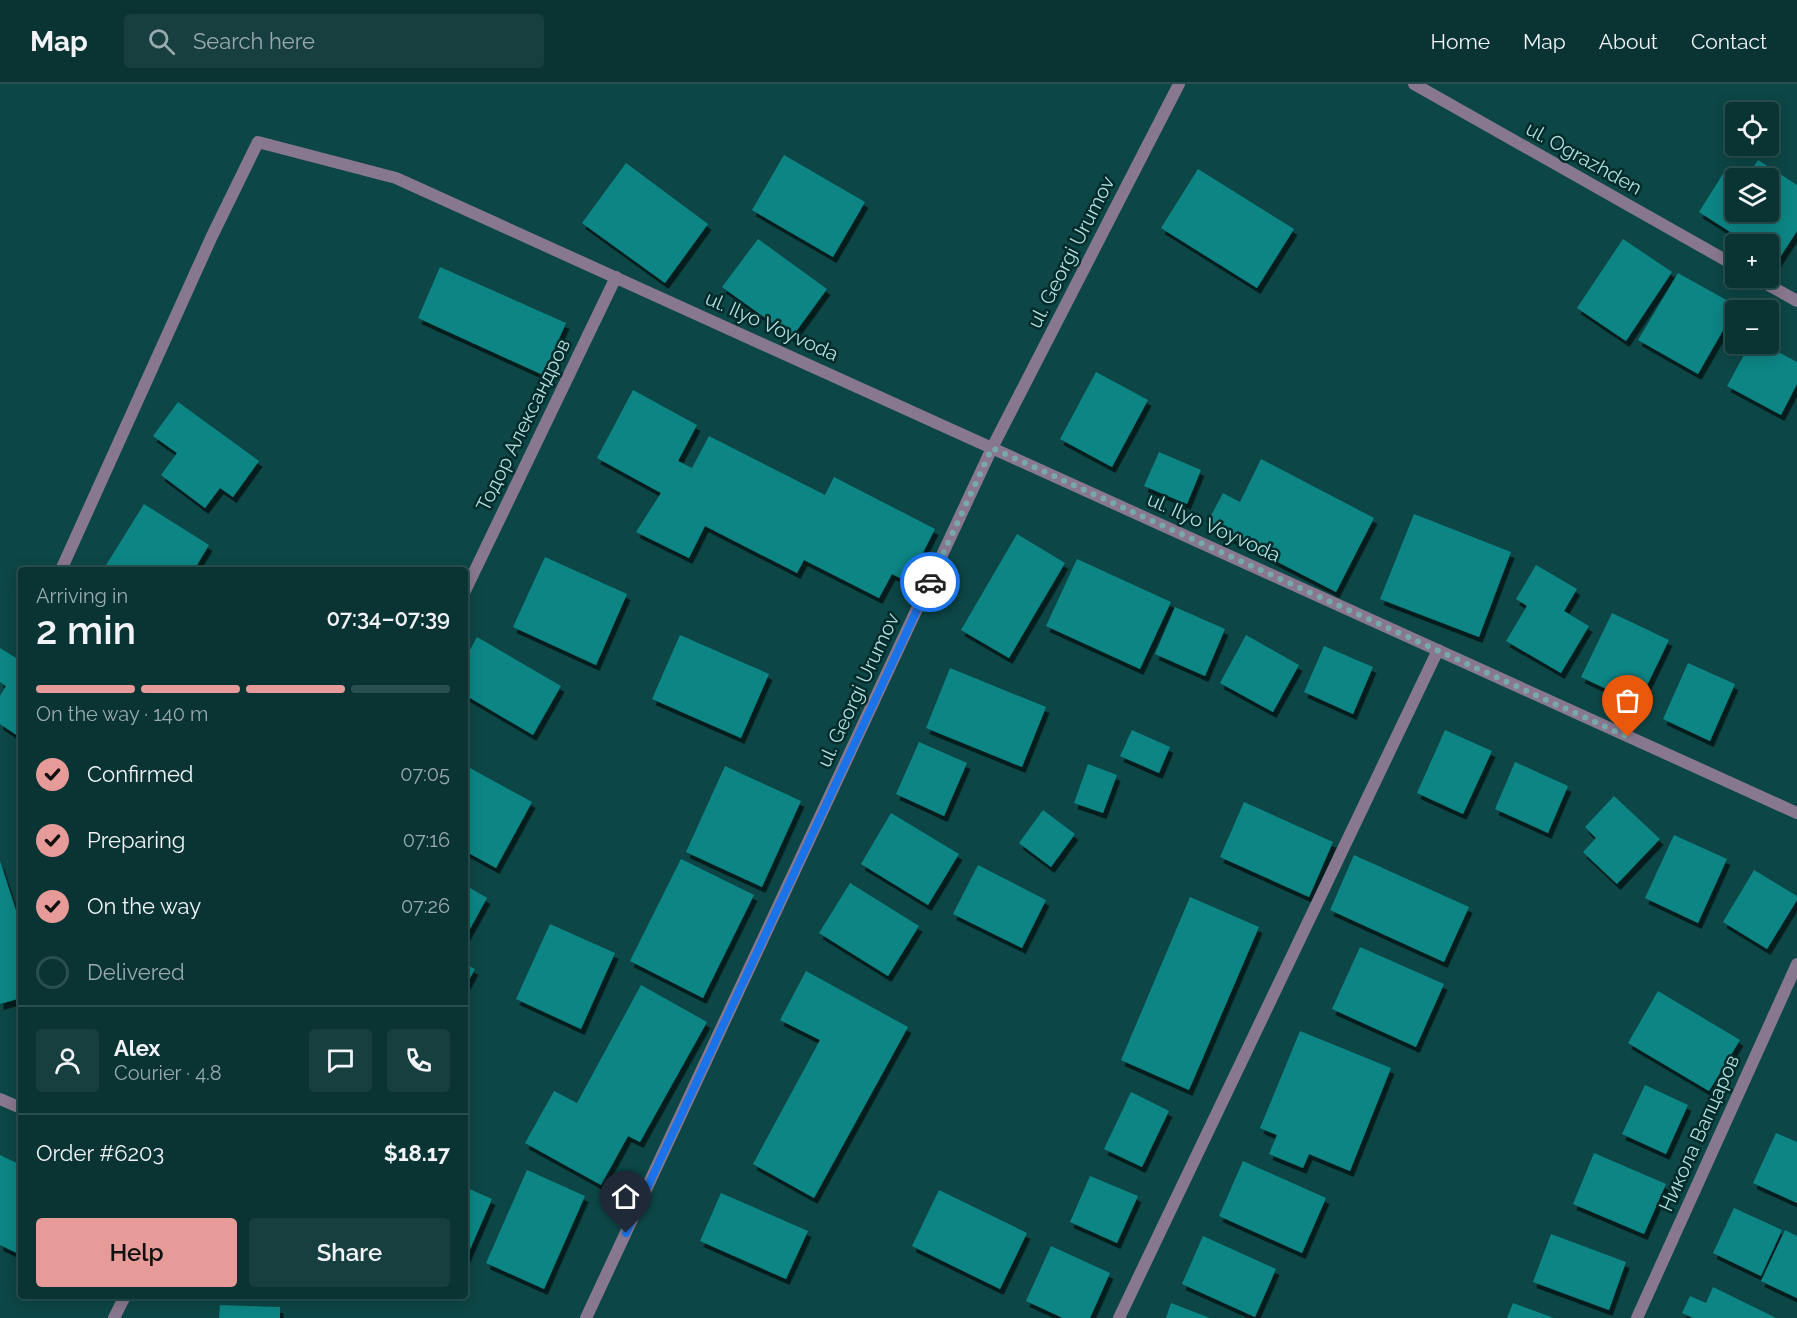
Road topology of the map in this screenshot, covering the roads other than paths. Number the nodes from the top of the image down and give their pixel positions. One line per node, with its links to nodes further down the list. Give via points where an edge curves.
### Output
1 (1179, 84): 7 (street, ul. Georgi Urumov)
2 (1414, 84): 3 (street, ul. Ograzhden)
3 (1725, 260)
4 (616, 277): 7 (street, ul. Ilyo Voyvoda); 8 (street, ul. Ilyo Voyvoda, via 396,178 258,142); 9 (street, Тодор Александров)
5 (1774, 288): 6 (street)
6 (1797, 301)
7 (992, 448): 10 (street, ul. Ilyo Voyvoda); 17 (street, ul. Georgi Urumov)
8 (62, 567)
9 (468, 585)
10 (1438, 650): 11 (street, ul. Ilyo Voyvoda); 18 (street)
11 (1797, 813)
12 (1797, 964): 19 (street, Никола Вапцаров)
13 (0, 1099): 14 (street)
14 (18, 1107)
15 (124, 1299): 16 (street)
16 (114, 1318)
17 (586, 1318)
18 (1119, 1318)
19 (1637, 1318)

